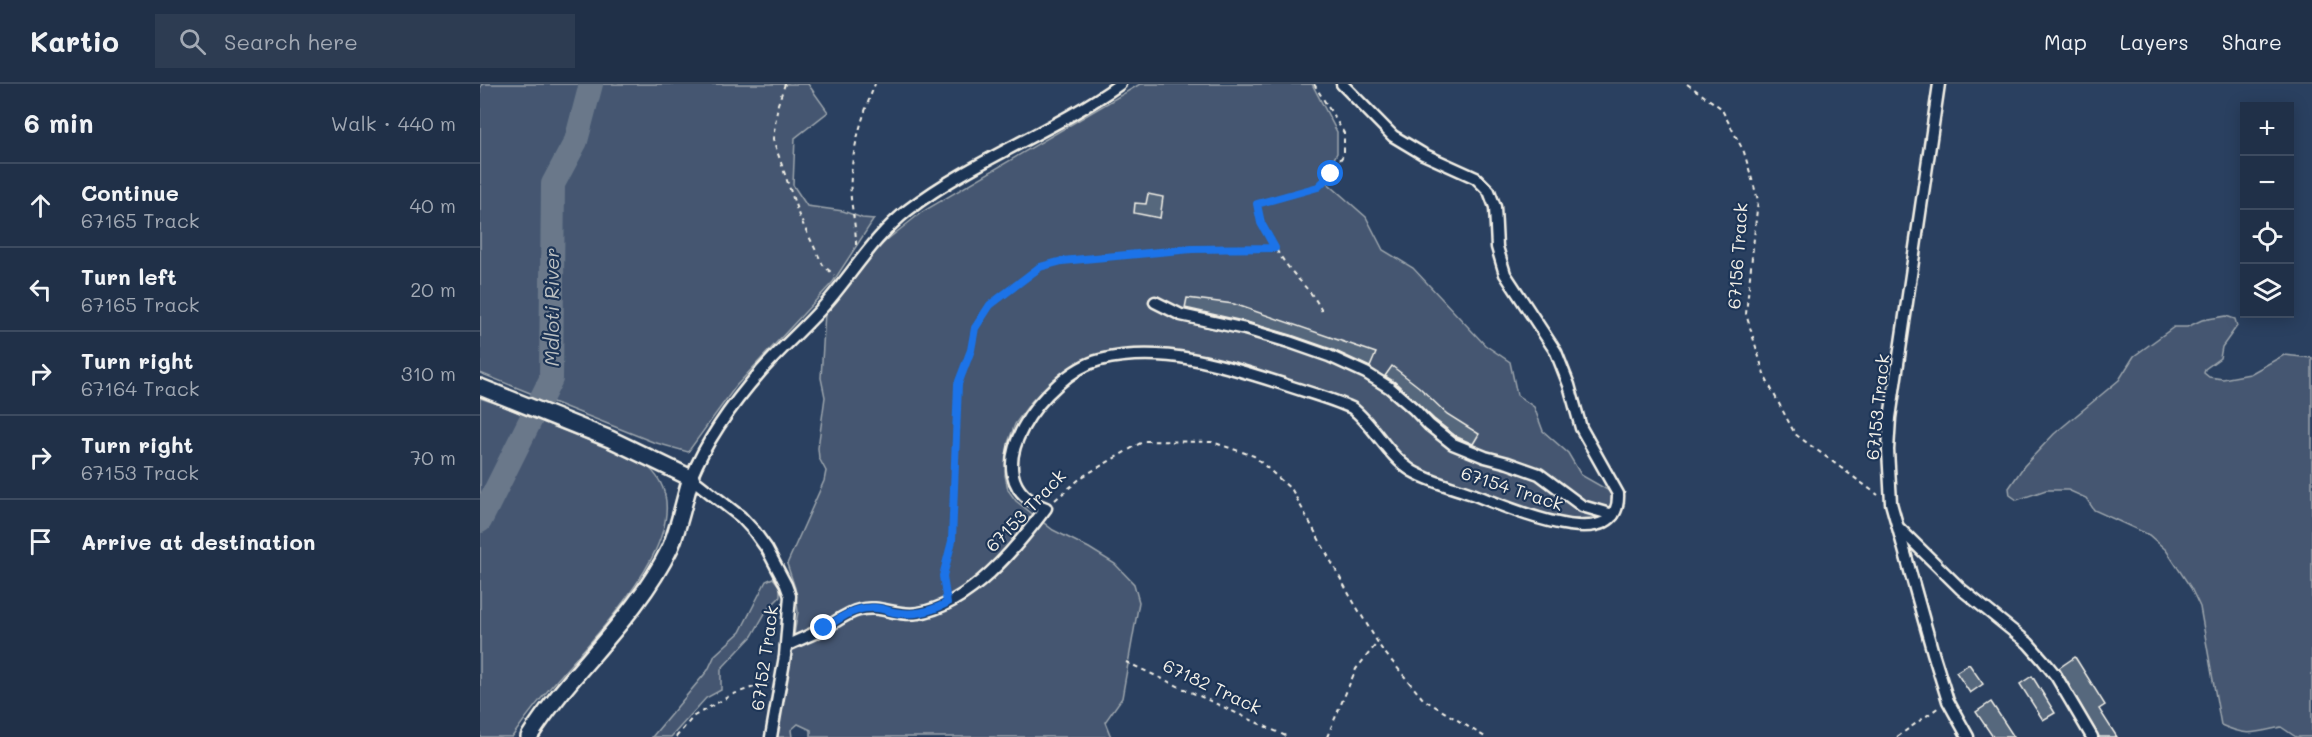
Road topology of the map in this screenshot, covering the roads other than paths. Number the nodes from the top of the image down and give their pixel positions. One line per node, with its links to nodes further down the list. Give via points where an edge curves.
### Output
1 (1120, 84): 6 (street, via 1077,113 990,159 909,209 880,235 830,299 742,395 701,455)
2 (1342, 84): 8 (street, via 1393,136 1476,178 1489,191 1505,274 1556,352 1581,428 1618,494)
3 (1939, 84): 9 (street, 67153 Track, via 1890,418 1891,503)
4 (1155, 302): 8 (street, via 1181,315 1289,342 1366,373 1390,388 1453,444 1539,474 1582,506)
5 (484, 389): 6 (street, via 610,439)
6 (691, 478): 10 (street, 67152 Track, via 741,517 767,549 790,596); 11 (street, via 671,547 638,602)
7 (1046, 508): 8 (street, 67154 Track, via 1024,497 1014,478 1013,454 1029,416 1044,397 1077,370 1097,361 1141,356 1229,366 1335,400 1362,416 1387,449 1413,471 1545,521 1583,526 1606,521); 10 (street, 67153 Track, via 984,578 947,603 907,614 862,609)
8 (1613, 515)
9 (1900, 529): 13 (street, 67153 Track, via 1948,701); 14 (street, via 1961,589 2028,643 2056,676)
10 (786, 646): 12 (street, 67152 Track)
11 (529, 737)
12 (771, 737)
13 (1968, 737)
14 (2092, 737)

